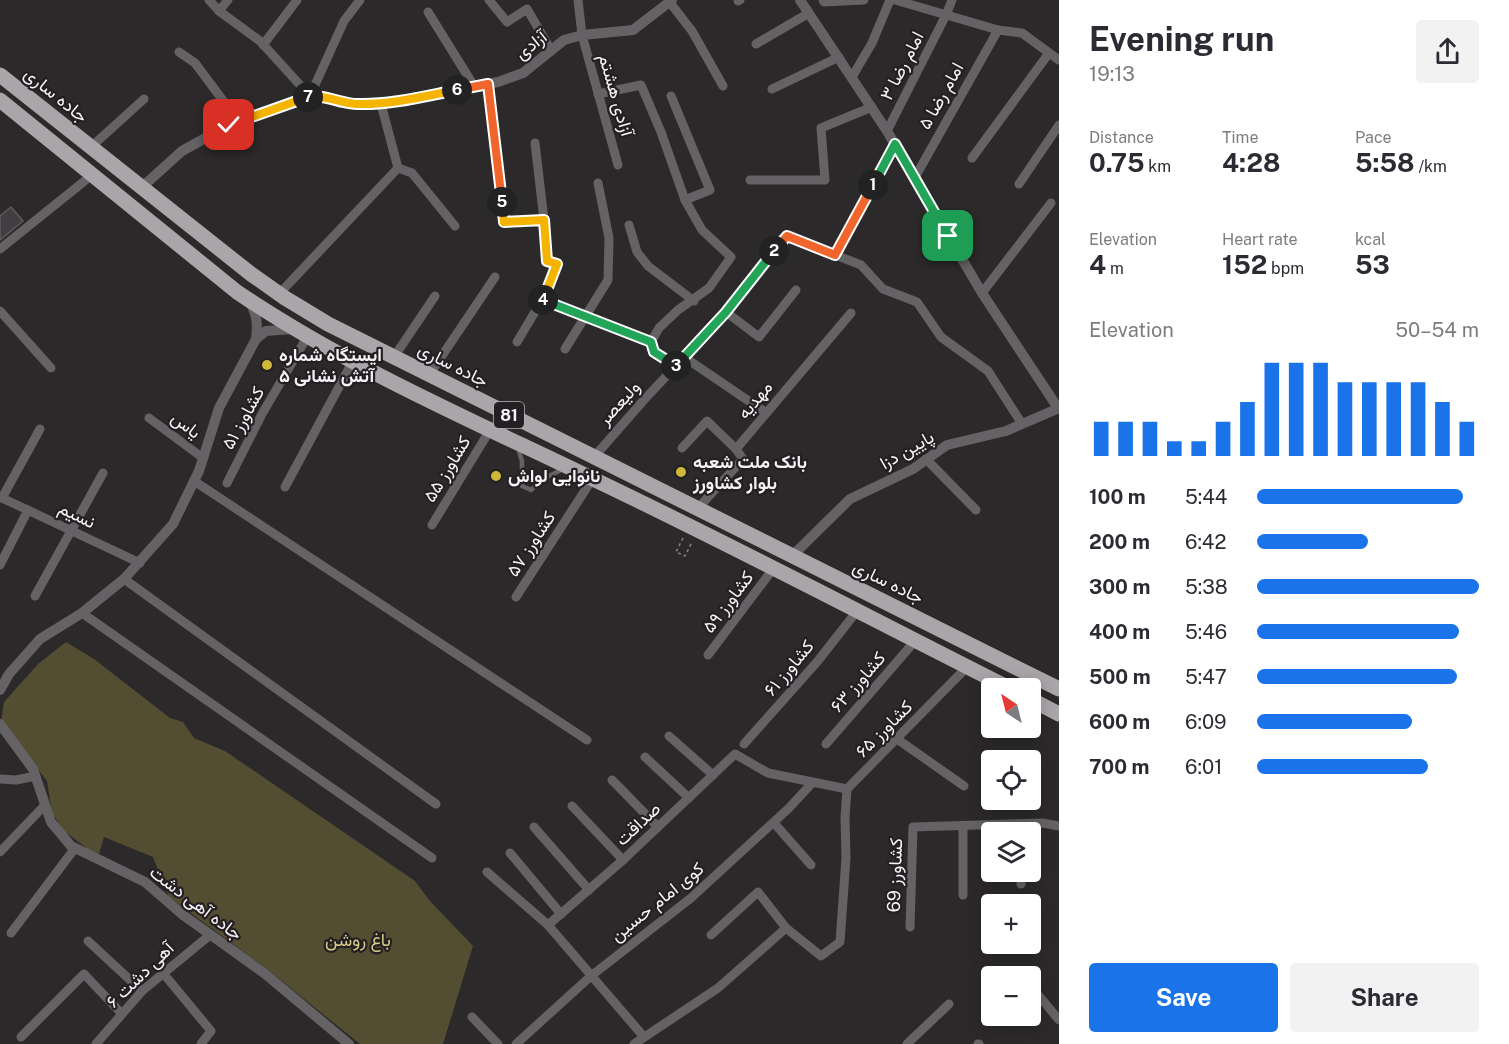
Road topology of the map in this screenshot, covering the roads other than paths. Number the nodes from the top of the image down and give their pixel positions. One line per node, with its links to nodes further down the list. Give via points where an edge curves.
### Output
1 (209, 0): 16 (street)
2 (228, 0): 16 (street)
3 (297, 0): 23 (street)
4 (360, 0): 36 (street, via 345,21)
5 (489, 0): 15 (street, via 507,22)
6 (521, 0): 15 (street)
7 (578, 0): 21 (street, آزادی هشتم)
8 (800, 0): 18 (street)
9 (823, 0): 10 (street)
10 (864, 0)
11 (890, 0): 30 (street)
12 (895, 0): 19 (street)
13 (952, 0): 19 (street, امام رضا ۳)
14 (670, 1): 21 (street, آزادی, via 633,30); 33 (street)
15 (527, 9): 24 (street)
16 (219, 11): 23 (street)
17 (428, 12): 32 (street)
18 (809, 13): 22 (street); 27 (street)
19 (946, 15): 20 (street); 44 (street, امام رضا ۳)
20 (998, 30): 26 (street, via 1022,33); 52 (street, امام رضا ۵)
21 (582, 35): 24 (street, آزادی, via 564,40); 35 (street, آزادی هشتم)
22 (756, 44)
23 (263, 45): 36 (street)
24 (551, 50): 31 (street, آزادی, via 523,73)
25 (179, 52): 42 (street, via 195,63)
26 (1049, 53): 28 (street); 48 (street)
27 (839, 57): 30 (street); 34 (street)
28 (1059, 60)
29 (0, 75): 47 (highway, جاده ساری / 81)
30 (852, 77): 41 (street)
31 (488, 84): 32 (street, آزادی); 59 (street, via 504,222)
32 (474, 86): 40 (street, آزادی)
33 (723, 86)
34 (772, 88)
35 (598, 94): 49 (street, آزادی هشتم); 57 (street, via 641,85)
36 (310, 96): 40 (street, آزادی, via 340,103); 42 (street)
37 (671, 96): 57 (street, via 710,190)
38 (144, 99): 47 (street)
39 (0, 100): 51 (highway, 81)
40 (381, 104): 50 (street)
41 (872, 106): 44 (street); 53 (street, via 821,128 825,180)
42 (240, 122): 56 (street, via 182,151)
43 (1059, 125): 55 (street)
44 (887, 131): 46 (street)
45 (536, 143): 59 (street)
46 (895, 144): 52 (street); 65 (street)
47 (91, 147): 56 (highway, جاده ساری / 81)
48 (972, 158)
49 (618, 165)
50 (398, 168): 61 (street, via 412,173); 69 (street)
51 (92, 175): 63 (street); 71 (highway, 81)
52 (914, 179): 68 (street)
53 (750, 180)
54 (598, 183): 77 (street, via 609,238 608,280)
55 (1019, 184)
56 (141, 188): 69 (highway, جاده ساری / 81)
57 (685, 200): 73 (street, via 702,231 731,257 709,288)
58 (1051, 202): 68 (street)
59 (544, 220): 72 (street, via 547,261 557,264)
60 (629, 225): 73 (street, via 637,252 648,266)
61 (455, 226)
62 (787, 236): 65 (street)
63 (0, 249)
64 (772, 254): 75 (street, ولیعصر)
65 (835, 255): 93 (street, via 861,265 883,289 917,302 941,337 988,370)
66 (495, 277): 89 (street)
67 (796, 290): 75 (street, via 759,337)
68 (982, 293): 90 (street)
69 (279, 294): 84 (highway, جاده ساری / 81)
70 (435, 296): 84 (street)
71 (247, 299): 78 (highway, 81); 80 (street, via 255,311)
72 (542, 300): 77 (street); 81 (street)
73 (694, 301): 82 (street, via 659,328)
74 (0, 312): 88 (street)
75 (726, 312): 85 (street, ولیعصر)
76 (851, 313): 91 (street, مهدیه)
77 (584, 316): 82 (street); 83 (street)
78 (293, 329): 79 (highway, 81); 80 (street, via 266,331)
79 (307, 337): 86 (highway, 81); 106 (street, کشاورز ۵۱)
80 (256, 339): 100 (street, via 219,408)
81 (517, 342)
82 (651, 342): 87 (street, via 654,352)
83 (565, 349)
84 (394, 357): 89 (highway, جاده ساری / 81)
85 (684, 357): 87 (street, ولیعصر); 91 (street)
86 (353, 362): 95 (highway, 81); 107 (street)
87 (676, 366): 99 (street, ولیعصر)
88 (51, 368)
89 (429, 375): 99 (highway, جاده ساری / 81)
90 (1059, 408): 93 (street, پایین دزا)
91 (765, 412): 98 (street, مهدیه)
92 (148, 418): 100 (street, یاس)
93 (1022, 424): 101 (street, پایین دزا, via 947,445)
94 (40, 429): 108 (street)
95 (490, 430): 96 (highway, 81); 112 (street, کشاورز ۵۵)
96 (517, 443): 102 (highway, 81); 102 (lane, via 522,486 531,490)
97 (682, 448): 98 (street, via 708,421)
98 (736, 449): 109 (street, مهدیه, via 743,459)
99 (594, 457): 109 (highway, جاده ساری / 81)
100 (203, 458): 105 (street)
101 (926, 459): 111 (street); 114 (street, پایین دزا, via 850,499)
102 (568, 467): 104 (highway, 81)
103 (103, 473): 113 (street)
104 (593, 478): 117 (highway, 81); 120 (street, کشاورز ۵۷)
105 (194, 481): 115 (street, via 173,524); 134 (street)
106 (226, 483)
107 (285, 487)
108 (1, 497): 110 (street, نسیم)
109 (698, 508): 114 (highway, جاده ساری / 81)
110 (28, 510): 113 (street, نسیم); 116 (street)
111 (976, 510)
112 (432, 525)
113 (70, 531): 115 (street, نسیم); 119 (street)
114 (792, 556): 127 (highway, جاده ساری / 81)
115 (140, 563): 118 (street)
116 (0, 566)
117 (773, 570): 121 (highway, 81); 124 (street, کشاورز ۵۹)
118 (124, 579): 122 (street); 146 (street)
119 (35, 596)
120 (516, 597)
121 (857, 611): 123 (highway, 81); 135 (street, کشاورز ۶۱)
122 (82, 613): 128 (street, via 40,639); 159 (street)
123 (915, 641): 125 (highway, 81); 136 (street, کشاورز ۶۳)
124 (708, 655)
125 (967, 667): 126 (highway, 81); 133 (street, کشاورز ۶۵)
126 (989, 678)
127 (1059, 689)
128 (0, 690)
129 (1041, 705): 130 (highway)
130 (1059, 714)
131 (0, 724): 139 (street, جاده آهی دشت)
132 (669, 736): 138 (street)
133 (897, 739): 143 (street); 144 (street, کشاورز ۶۵)
134 (587, 740)
135 (744, 744)
136 (826, 744)
137 (645, 757): 145 (street)
138 (713, 775): 142 (street, صداقت, via 735,754 768,773); 145 (street, صداقت)
139 (36, 776): 140 (street); 147 (street, جاده آهی دشت)
140 (0, 779)
141 (612, 780): 153 (street)
142 (813, 782): 144 (street); 149 (street, کوی امام حسین)
143 (964, 786)
144 (847, 789): 168 (street, via 840,942 821,956)
145 (689, 798): 153 (street, صداقت)
146 (436, 804)
147 (45, 805): 156 (street, جاده آهی دشت, via 51,822); 157 (street)
148 (572, 806): 160 (street)
149 (774, 823): 161 (street); 174 (street, کوی امام حسین, via 691,898)
150 (1041, 823): 151 (street, کشاورز 69)
151 (1059, 826)
152 (534, 827): 163 (street)
153 (658, 827): 160 (street, صداقت)
154 (963, 827): 155 (street, کشاورز 69); 164 (street); 167 (street, کشاورز 69, via 913,826)
155 (981, 827)
156 (75, 848): 169 (street); 170 (street, جاده آهی دشت, via 145,882)
157 (0, 852)
158 (510, 853): 165 (street)
159 (432, 858)
160 (623, 860): 163 (street, صداقت)
161 (810, 865)
162 (487, 872): 166 (street)
163 (589, 890): 165 (street, صداقت)
164 (963, 895)
165 (561, 914): 166 (street, صداقت)
166 (548, 925): 174 (street)
167 (910, 927)
168 (786, 928): 171 (street, via 758,892); 182 (street, via 718,988)
169 (11, 933)
170 (210, 935): 173 (street, آهی دشت ۶); 185 (street, جاده آهی دشت, via 264,973)
171 (711, 935)
172 (88, 941): 175 (street)
173 (163, 972): 175 (street, آهی دشت ۶); 184 (street, via 211,1031)
174 (591, 976): 182 (street); 187 (street, کوی امام حسین)
175 (142, 991): 178 (street, آهی دشت ۶)
176 (1041, 998): 180 (street)
177 (949, 1004): 189 (street)
178 (122, 1014): 181 (street, via 84,974); 183 (street, آهی دشت ۶)
179 (472, 1017): 186 (street)
180 (1059, 1020)
181 (21, 1037)
182 (644, 1037): 188 (street)
183 (96, 1044)
184 (201, 1044)
185 (349, 1044)
186 (498, 1044)
187 (516, 1044)
188 (634, 1044)
189 (907, 1044)

